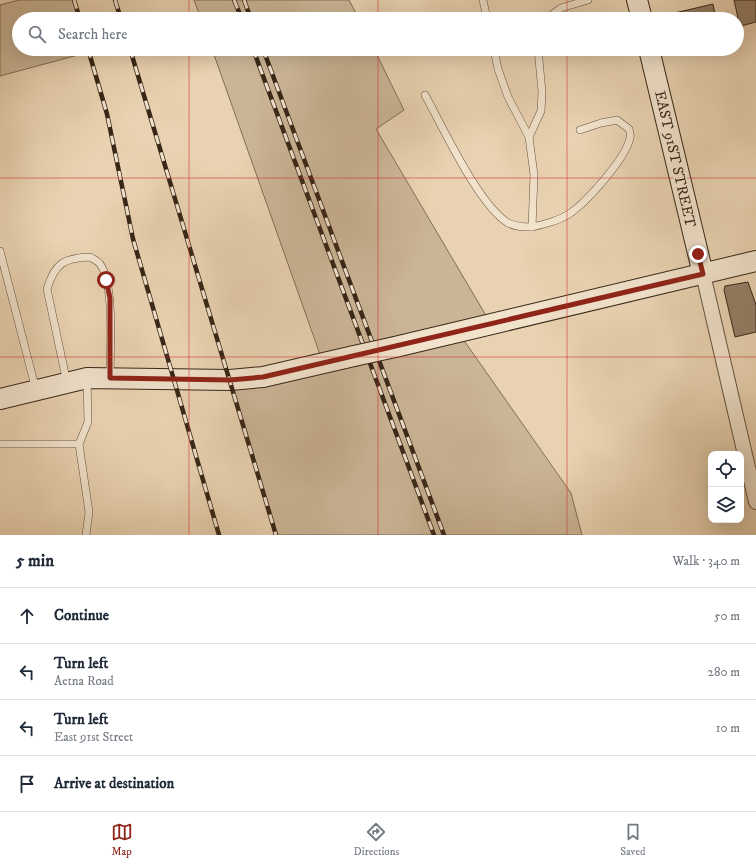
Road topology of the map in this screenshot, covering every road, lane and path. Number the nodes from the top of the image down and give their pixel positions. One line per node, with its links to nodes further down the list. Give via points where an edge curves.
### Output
1 (483, 0): 4 (lane)
2 (588, 0): 5 (lane)
3 (637, 0): 6 (street)
4 (486, 12)
5 (556, 12)
6 (640, 12)
7 (495, 56): 12 (lane, via 508,97)
8 (539, 56): 12 (lane, via 541,111)
9 (651, 56): 16 (street, EAST 91ST STREET)
10 (426, 95): 13 (lane, via 480,193 497,214 509,223)
11 (580, 130): 13 (lane, via 617,120 629,129 631,136 626,149 583,203 561,219)
12 (529, 137): 13 (lane, via 534,175)
13 (532, 227)
14 (0, 251): 20 (lane)
15 (756, 261): 16 (street)
16 (703, 274): 18 (street, bridge, via 263,377 230,380); 24 (street, EAST 91ST STREET)
17 (88, 378): 18 (street); 19 (street); 23 (lane, via 88,422)
18 (110, 378): 19 (lane, via 110,298 106,280 100,264 90,257 75,257 58,264 47,289)
19 (67, 383): 20 (street)
20 (36, 390): 21 (street)
21 (0, 399)
22 (0, 444): 23 (lane)
23 (79, 444): 26 (lane, via 89,512)
24 (751, 463): 25 (street, EAST 91ST STREET)
25 (756, 502)
26 (86, 535)

